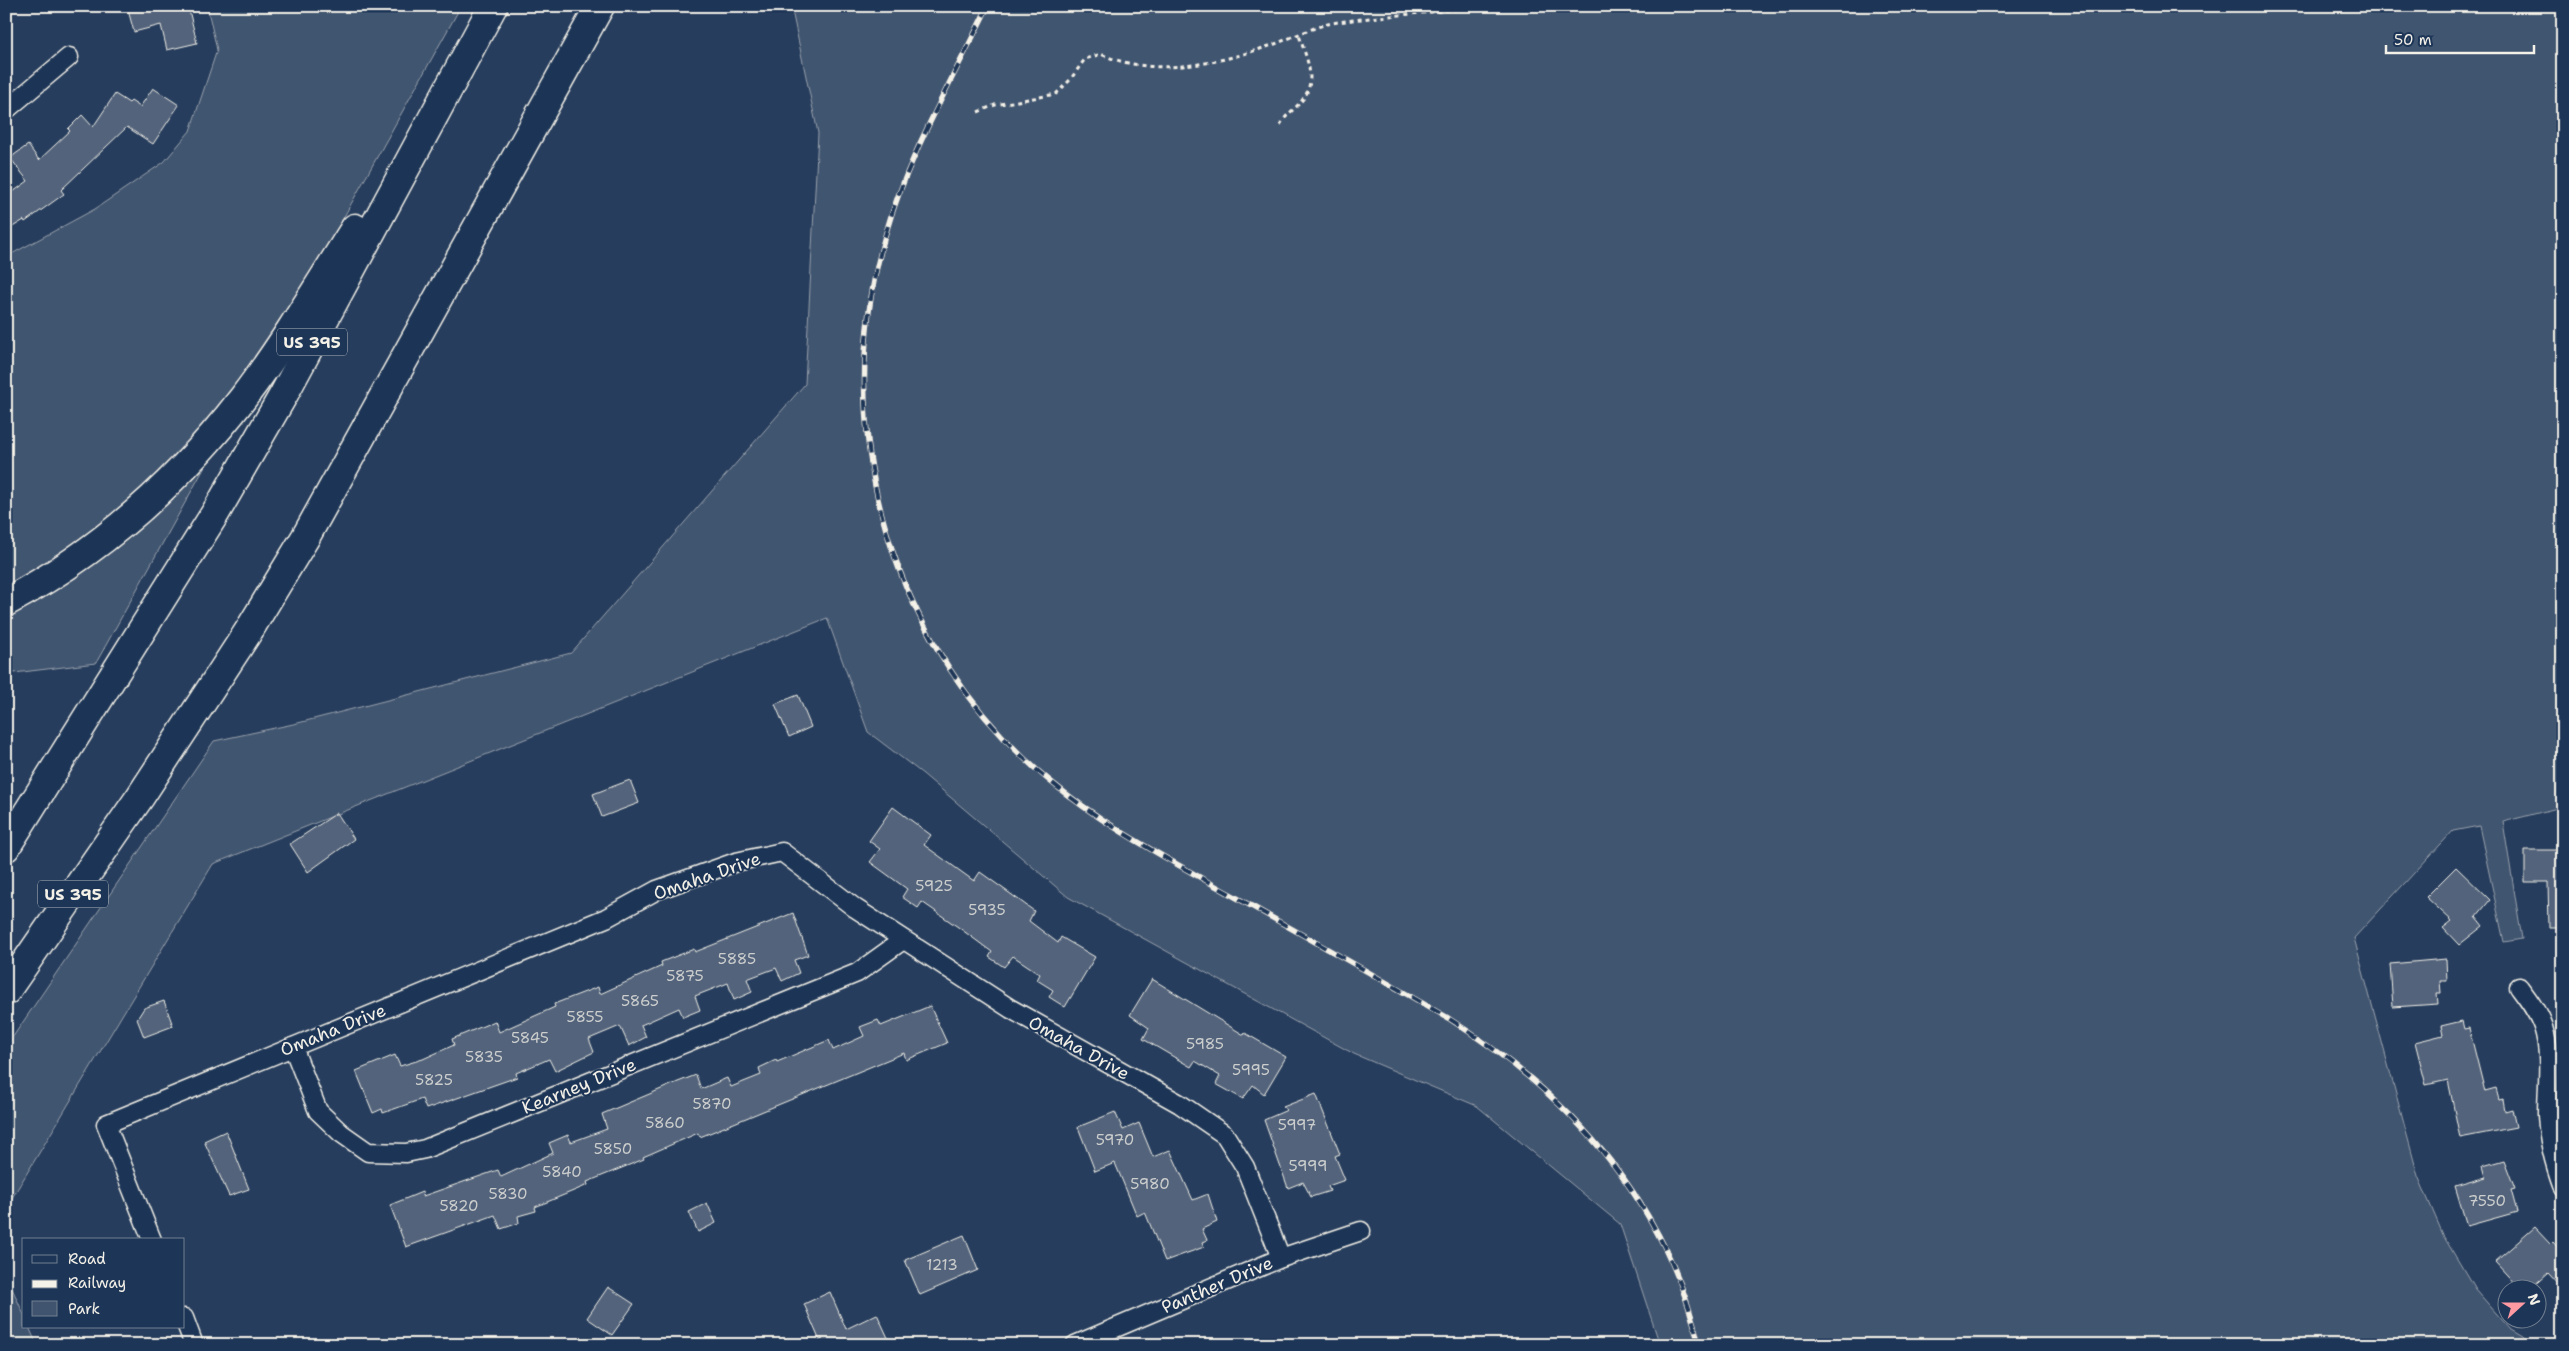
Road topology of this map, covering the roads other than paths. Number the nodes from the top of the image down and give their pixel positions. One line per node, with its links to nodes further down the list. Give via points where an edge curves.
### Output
1 (493, 6): 4 (highway, US 395)
2 (600, 6): 10 (highway, US 395, via 305,538 140,797)
3 (69, 57): 5 (street)
4 (462, 63): 6 (highway, via 274,354 207,442 141,508 107,536 71,564); 7 (highway, US 395, via 284,394 216,512)
5 (6, 110)
6 (6, 602)
7 (6, 847)
8 (903, 940): 11 (street, Omaha Drive, via 782,852 736,862 658,890 606,918); 11 (street, Kearney Drive, via 858,973 434,1145 406,1152 368,1152 341,1133 318,1111); 15 (street, Omaha Drive, via 1011,1009 1180,1104 1225,1135 1245,1167)
9 (2519, 987): 12 (street, via 2532,1004 2548,1045 2549,1140)
10 (6, 991)
11 (293, 1046): 14 (street, Omaha Drive, via 106,1124)
12 (2563, 1187)
13 (1361, 1231): 15 (street, Panther Drive)
14 (151, 1238)
15 (1281, 1258): 18 (street, Panther Drive)
16 (185, 1321): 17 (street)
17 (194, 1345)
18 (1075, 1345)

